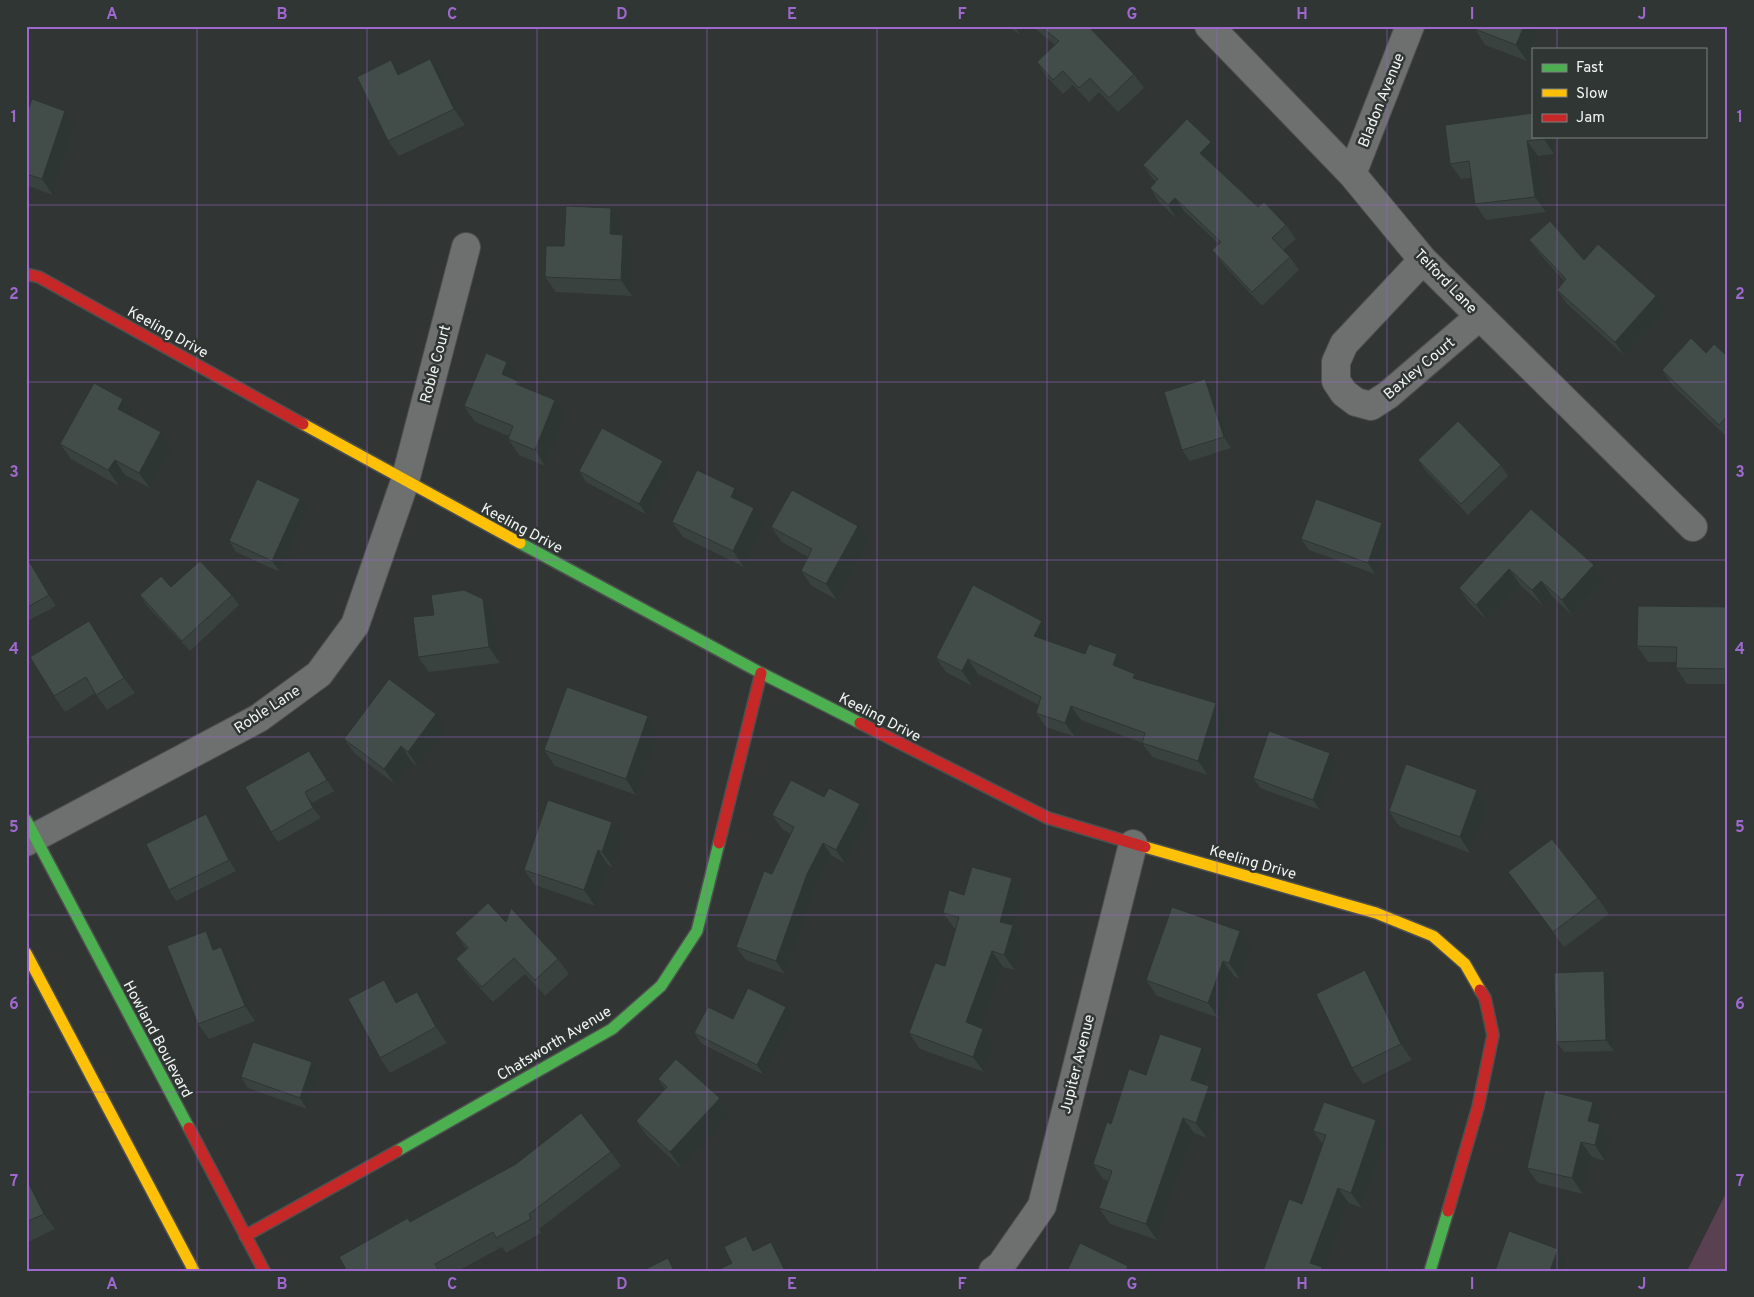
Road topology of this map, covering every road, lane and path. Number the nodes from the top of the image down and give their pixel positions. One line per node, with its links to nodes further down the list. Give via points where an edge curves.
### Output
1 (1209, 26): 3 (street, Telford Lane)
2 (1410, 26): 3 (street, Bladon Avenue)
3 (1352, 174): 5 (street, Telford Lane)
4 (466, 247): 8 (street, Roble Court)
5 (1423, 260): 7 (street, Telford Lane); 7 (street, Baxley Court, via 1344,344 1336,362 1336,381 1344,392 1356,402 1371,406)
6 (26, 274): 8 (street, Keeling Drive, via 39,277)
7 (1480, 316): 9 (street, Telford Lane)
8 (405, 481): 10 (street, Keeling Drive); 11 (street, Roble Lane, via 355,624 319,674 259,718)
9 (1693, 527)
10 (761, 674): 12 (street, Keeling Drive, via 1048,818); 14 (street, Chatsworth Avenue, via 697,931 661,986 612,1029)
11 (29, 833): 14 (street, Howland Boulevard)
12 (1132, 844): 17 (street, Jupiter Avenue, via 1042,1206); 18 (street, Keeling Drive, via 1376,913 1433,936 1466,964 1485,998 1493,1035 1478,1107)
13 (26, 953): 15 (street)
14 (245, 1236): 16 (street, Howland Boulevard)
15 (194, 1271)
16 (264, 1271)
17 (994, 1271)
18 (1430, 1271)

